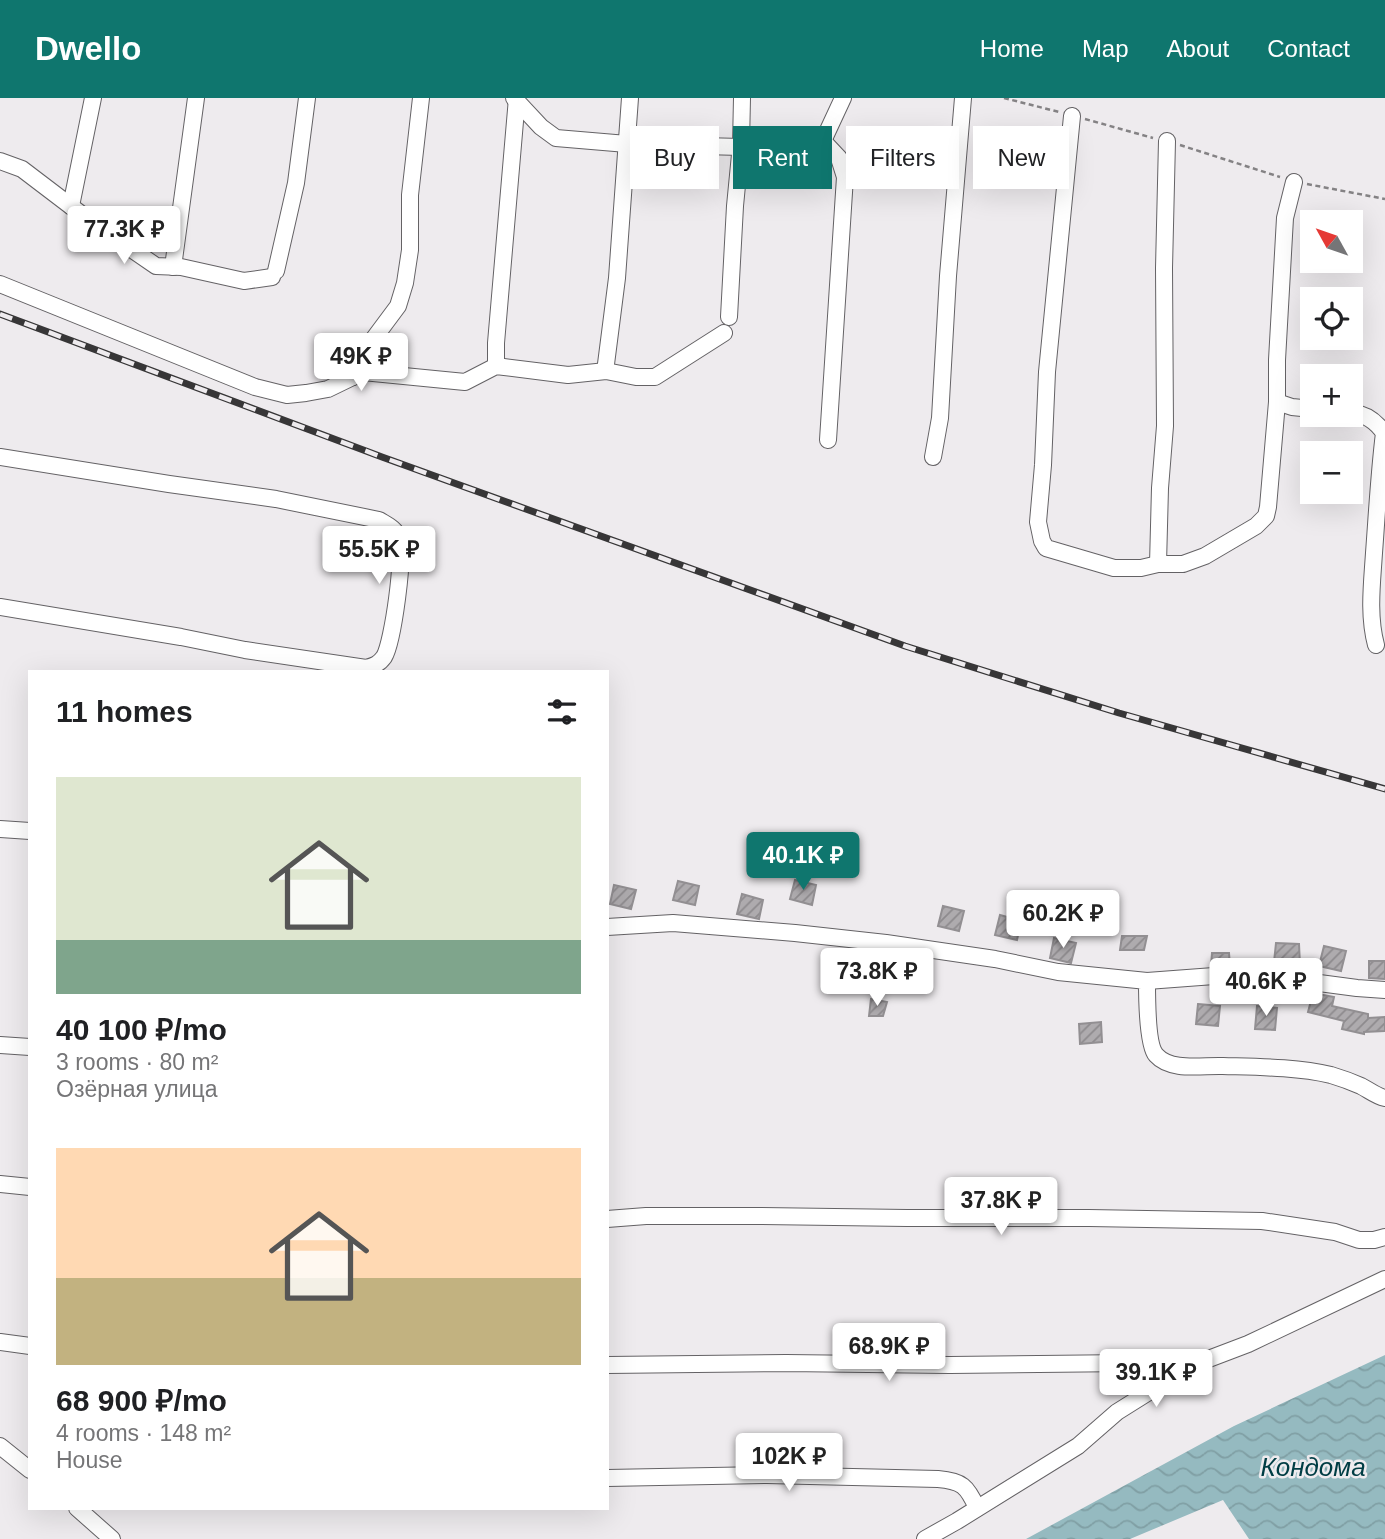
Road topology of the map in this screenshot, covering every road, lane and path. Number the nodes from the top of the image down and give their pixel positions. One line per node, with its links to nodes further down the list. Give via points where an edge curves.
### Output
1 (93, 98): 22 (street)
2 (196, 98): 23 (street)
3 (307, 98): 23 (street, via 296,183 274,274 244,281)
4 (421, 98): 27 (street, via 405,283 398,306 366,349)
5 (630, 98): 15 (street)
6 (742, 98): 12 (street)
7 (843, 98): 13 (street)
8 (963, 98): 33 (street, via 940,418)
9 (1004, 98): 11 (path)
10 (516, 99): 15 (street, via 556,138); 26 (street)
11 (1072, 116): 14 (path); 34 (street, via 1047,372 1038,522 1046,548 1114,568)
12 (741, 126)
13 (830, 126)
14 (1167, 141): 19 (path); 34 (street, via 1165,426)
15 (627, 144): 16 (street); 25 (street)
16 (733, 147)
17 (832, 151): 31 (street, via 845,177)
18 (0, 161): 22 (street, via 22,169)
19 (1294, 182): 21 (path); 28 (street, via 1285,218)
20 (737, 189): 26 (street, via 727,325 655,377)
21 (1385, 199)
22 (71, 206): 23 (street, via 156,266)
23 (173, 267)
24 (0, 284): 27 (street, via 255,387 287,395 328,389)
25 (606, 365)
26 (496, 366): 27 (street, via 465,382 363,372)
27 (353, 377)
28 (1277, 402): 29 (street); 34 (street, via 1266,516 1205,556 1183,565)
29 (1300, 408)
30 (1363, 416): 36 (street, via 1384,433 1372,588 1371,626)
31 (828, 440)
32 (0, 457): 35 (street, via 276,499 379,520 399,538 401,569 386,654 366,668)
33 (933, 457)
34 (1158, 564)
35 (0, 607)
36 (1376, 645)
37 (0, 830): 38 (street)
38 (28, 831)
39 (609, 927): 40 (street, via 673,923 794,933)
40 (1147, 981): 41 (street, via 1214,976); 44 (street, via 1150,1043 1154,1054 1163,1060 1177,1066 1276,1068 1330,1075)
41 (1385, 990)
42 (0, 1045): 43 (street)
43 (28, 1048)
44 (1385, 1098)
45 (0, 1184): 46 (street)
46 (28, 1187)
47 (609, 1219): 48 (street, via 1262,1221 1359,1240)
48 (1385, 1237)
49 (1385, 1279): 53 (street)
50 (0, 1342): 51 (street)
51 (28, 1346)
52 (609, 1365): 53 (street, via 1129,1363)
53 (1176, 1375): 57 (street, via 1117,1412 1078,1446)
54 (0, 1446): 55 (street)
55 (22, 1458)
56 (609, 1478): 57 (street, via 768,1475 954,1480 964,1486)
57 (977, 1508): 60 (street)
58 (79, 1510): 59 (street)
59 (112, 1539)
60 (925, 1539)

